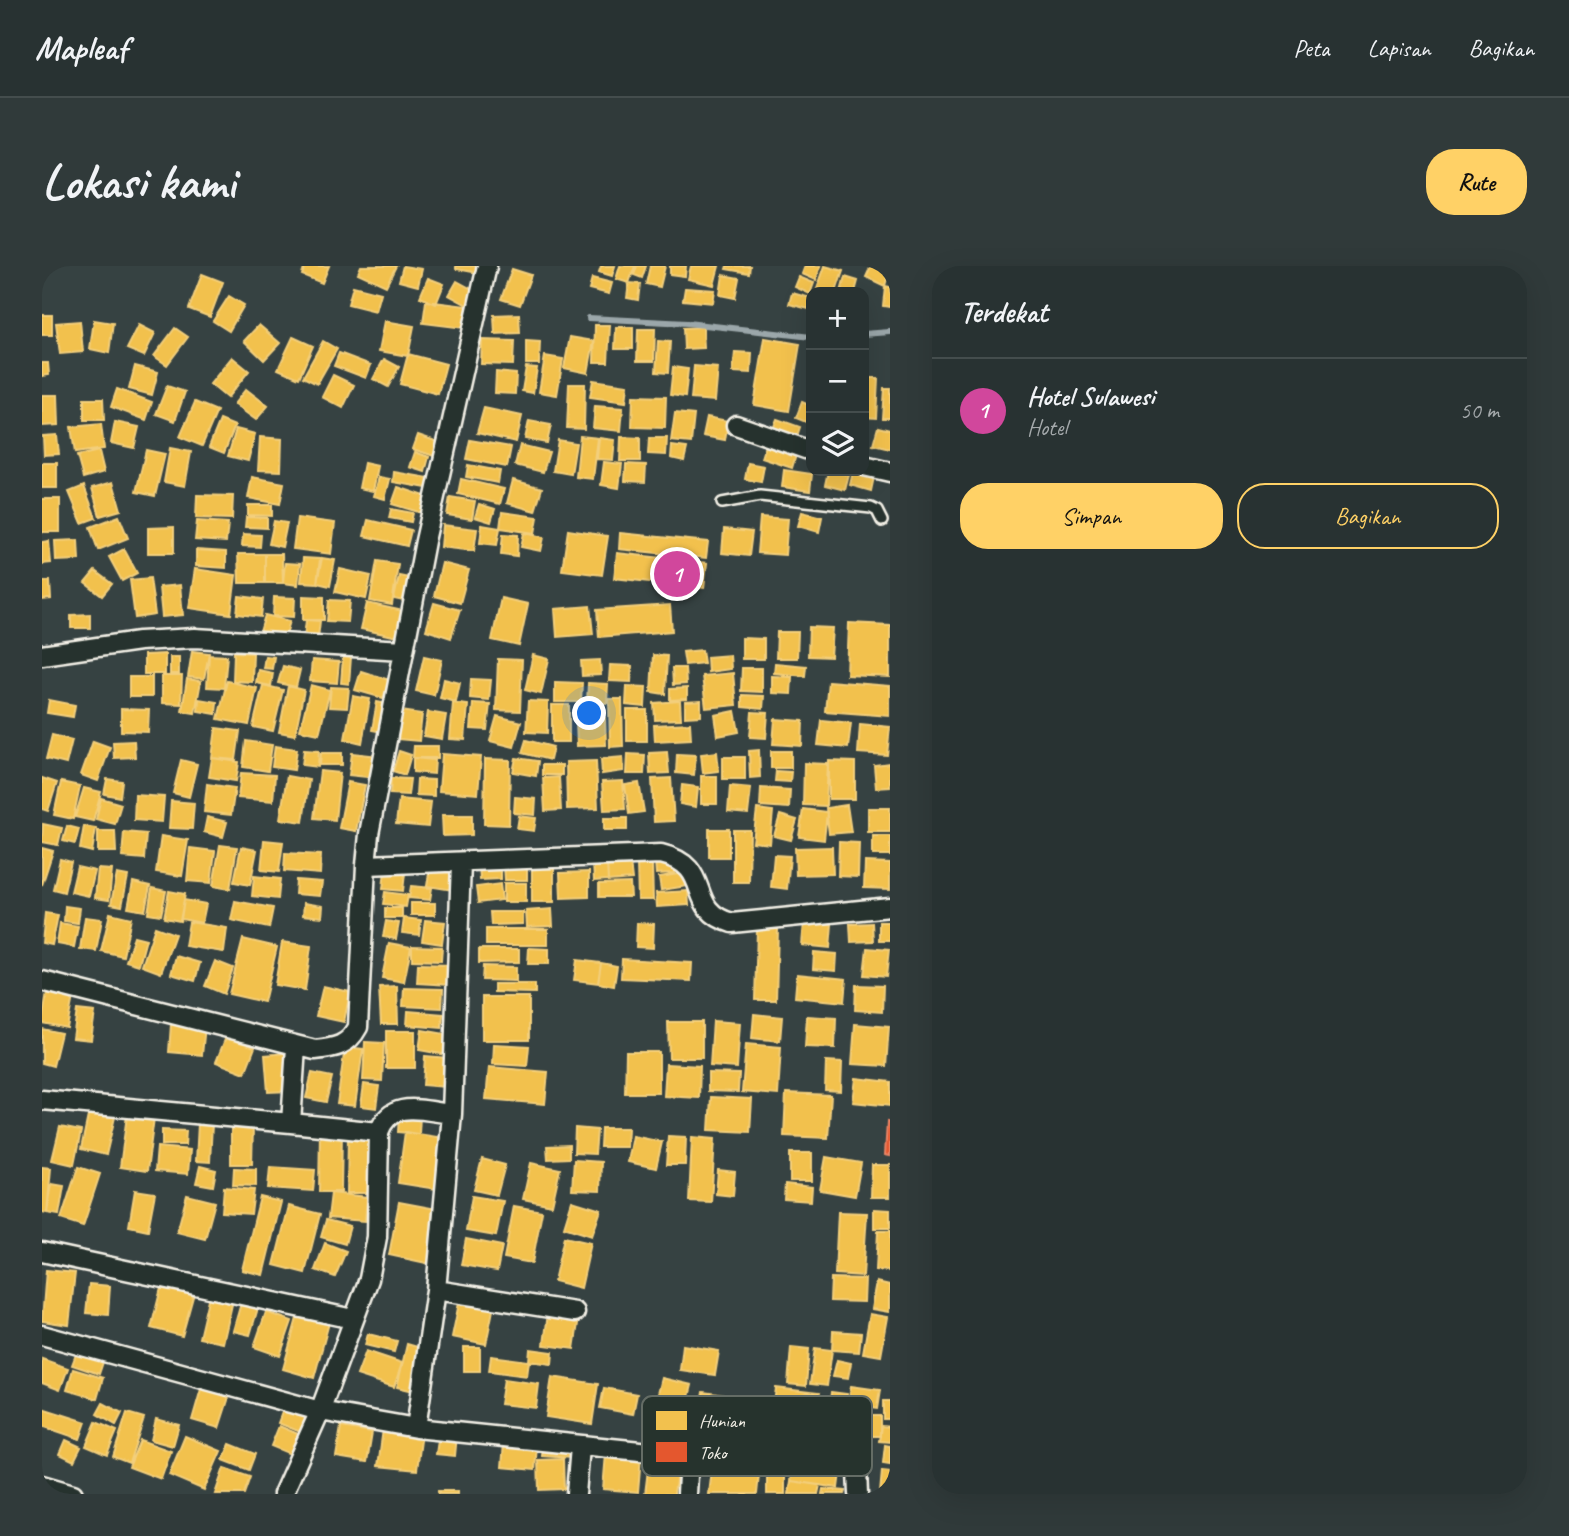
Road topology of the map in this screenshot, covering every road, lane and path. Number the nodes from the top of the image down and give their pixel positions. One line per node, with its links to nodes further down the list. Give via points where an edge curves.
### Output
1 (487, 266): 8 (street)
2 (736, 425): 3 (street)
3 (806, 449)
4 (869, 467): 5 (street)
5 (890, 472)
6 (722, 503): 7 (lane, via 760,496 871,508)
7 (882, 521)
8 (404, 650): 9 (street, via 195,638); 11 (street)
9 (42, 655)
10 (461, 863): 11 (street); 12 (street, via 661,854 692,869 705,906 715,918 732,923); 16 (street)
11 (366, 865): 14 (street, via 358,1027 352,1039 336,1048)
12 (890, 907)
13 (42, 981): 14 (street)
14 (296, 1047): 17 (street)
15 (42, 1100): 17 (street)
16 (452, 1114): 18 (street, via 393,1111 384,1117); 20 (street)
17 (291, 1123): 18 (street)
18 (379, 1132): 22 (street, via 377,1237 369,1279)
19 (42, 1252): 22 (street)
20 (436, 1290): 21 (street); 25 (street)
21 (575, 1312)
22 (354, 1319): 24 (street)
23 (42, 1335): 24 (street)
24 (320, 1411): 25 (street); 32 (street)
25 (416, 1428): 26 (street)
26 (580, 1447): 27 (street); 33 (street)
27 (642, 1452)
28 (688, 1476): 34 (street)
29 (857, 1476): 35 (street)
30 (42, 1485): 31 (street)
31 (73, 1494)
32 (283, 1494)
33 (576, 1494)
34 (687, 1494)
35 (858, 1494)

